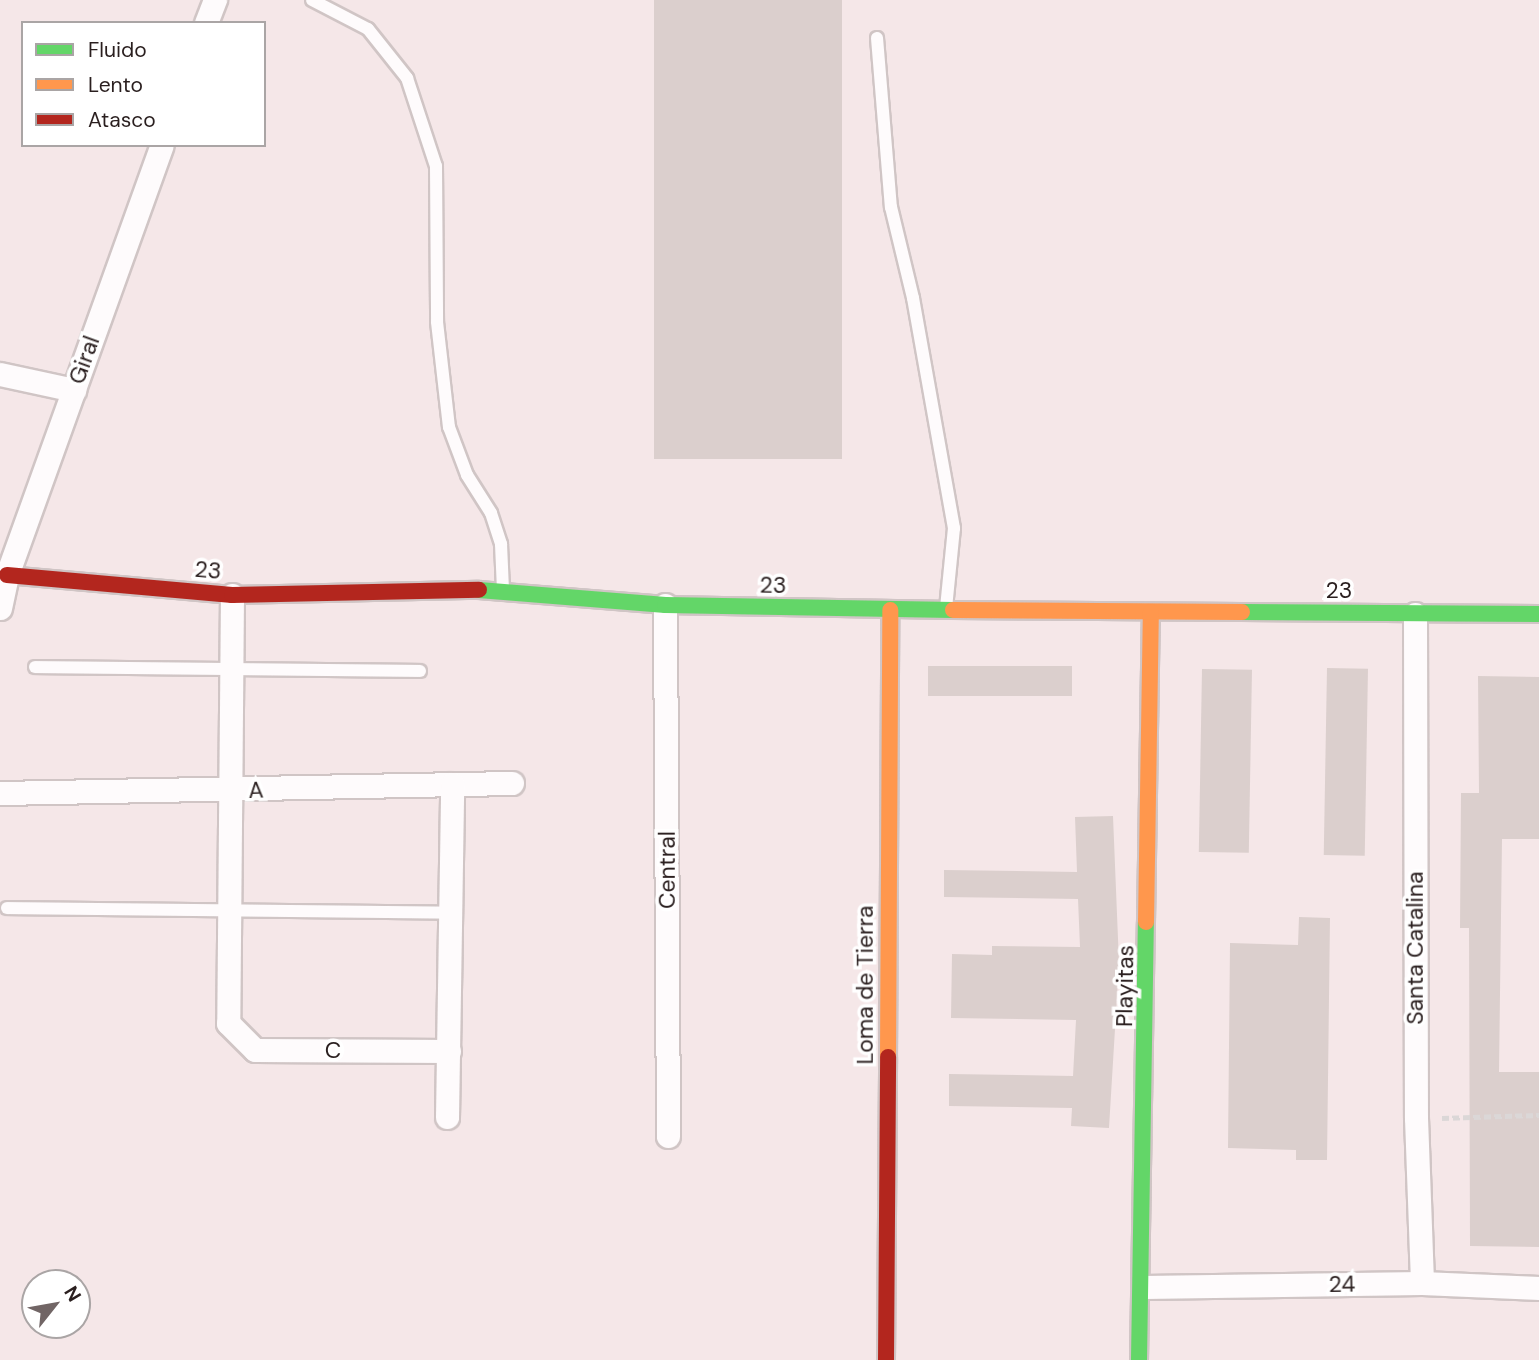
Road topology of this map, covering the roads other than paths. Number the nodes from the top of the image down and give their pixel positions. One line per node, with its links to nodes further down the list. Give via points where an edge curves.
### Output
1 (215, 0): 3 (street)
2 (312, 0): 9 (lane, via 368,29 411,90 436,166 437,322 449,427 467,475 491,513 501,544)
3 (207, 21)
4 (877, 38): 14 (lane, via 891,207 913,299 954,528)
5 (161, 147): 7 (street, Giral)
6 (0, 374): 7 (street)
7 (74, 390): 8 (street, Giral)
8 (7, 575): 10 (street, 23); 12 (street, Giral)
9 (503, 590): 10 (street, 23); 11 (street, 23)
10 (232, 595): 19 (street)
11 (665, 605): 13 (street, 23); 30 (street, Central)
12 (0, 606)
13 (890, 611): 14 (street, 23); 34 (street, Loma de Tierra)
14 (946, 611): 15 (street, 23)
15 (1151, 612): 16 (street, 23); 32 (street, Playitas)
16 (1415, 614): 17 (street, 23); 31 (street, Santa Catalina, via 1416,1118)
17 (1539, 614)
18 (35, 667): 19 (lane)
19 (230, 667): 20 (lane); 23 (street)
20 (420, 671)
21 (512, 783): 22 (street, A)
22 (452, 784): 23 (street, A); 26 (street)
23 (227, 790): 24 (street, A); 27 (street)
24 (0, 793)
25 (7, 908): 27 (lane)
26 (452, 913): 27 (lane); 28 (street)
27 (231, 915): 28 (street, C, via 228,1023 255,1049)
28 (449, 1051): 29 (street)
29 (447, 1117)
30 (668, 1136)
31 (1422, 1283): 32 (street, 24); 33 (street, 24)
32 (1144, 1287): 35 (street, Playitas)
33 (1539, 1288)
34 (886, 1360)
35 (1139, 1360)

